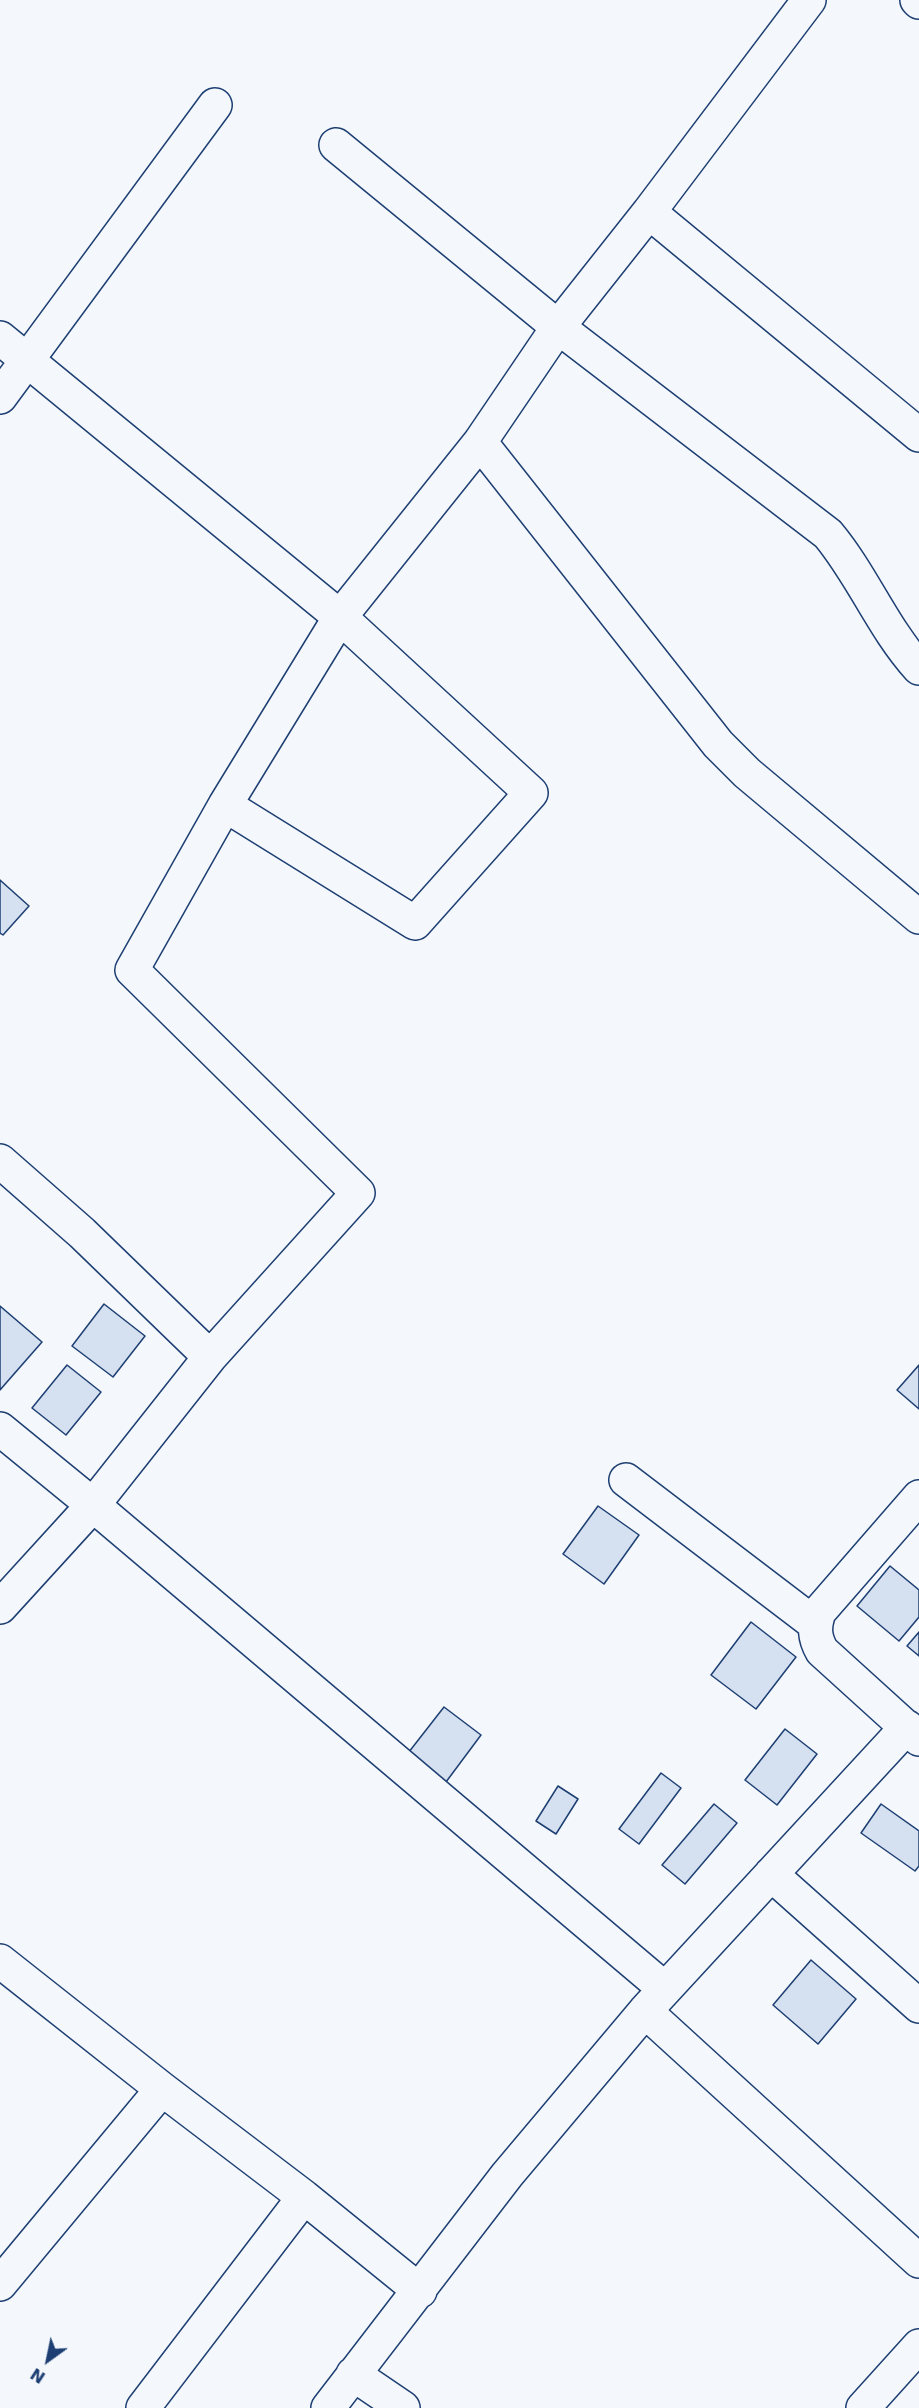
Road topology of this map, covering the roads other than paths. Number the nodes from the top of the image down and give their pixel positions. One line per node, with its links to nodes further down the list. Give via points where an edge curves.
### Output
1 (809, 0): 4 (street)
2 (215, 105): 7 (street)
3 (336, 145): 5 (street)
4 (649, 212): 5 (street); 9 (street)
5 (558, 327): 10 (street); 12 (street, via 828,534 902,650)
6 (0, 338): 7 (street)
7 (28, 360): 8 (street); 11 (street)
8 (0, 397)
9 (919, 435)
10 (480, 442): 11 (street); 14 (street, via 718,744 747,773)
11 (340, 617): 13 (street); 13 (street, via 531,793 415,923)
12 (919, 668)
13 (225, 805): 16 (street, via 132,969 358,1193)
14 (919, 917)
15 (0, 1161): 16 (street, via 82,1233)
16 (210, 1358): 20 (street)
17 (0, 1429): 20 (street)
18 (626, 1480): 22 (street)
19 (919, 1497): 22 (street, via 819,1612)
20 (93, 1505): 21 (street); 26 (street)
21 (0, 1607)
22 (815, 1624): 23 (street, via 815,1640 822,1651)
23 (913, 1733): 24 (street)
24 (771, 1874): 26 (street); 27 (street)
25 (3, 1970): 28 (street)
26 (655, 2000): 30 (street); 32 (street, via 507,2175)
27 (919, 2006)
28 (162, 2089): 29 (street); 31 (street)
29 (304, 2197): 32 (street); 35 (street)
30 (919, 2261)
31 (0, 2284)
32 (420, 2291): 34 (street)
33 (919, 2346): 38 (street)
34 (353, 2374): 36 (street); 37 (street)
35 (143, 2408)
36 (328, 2408)
37 (404, 2408)
38 (863, 2408)

